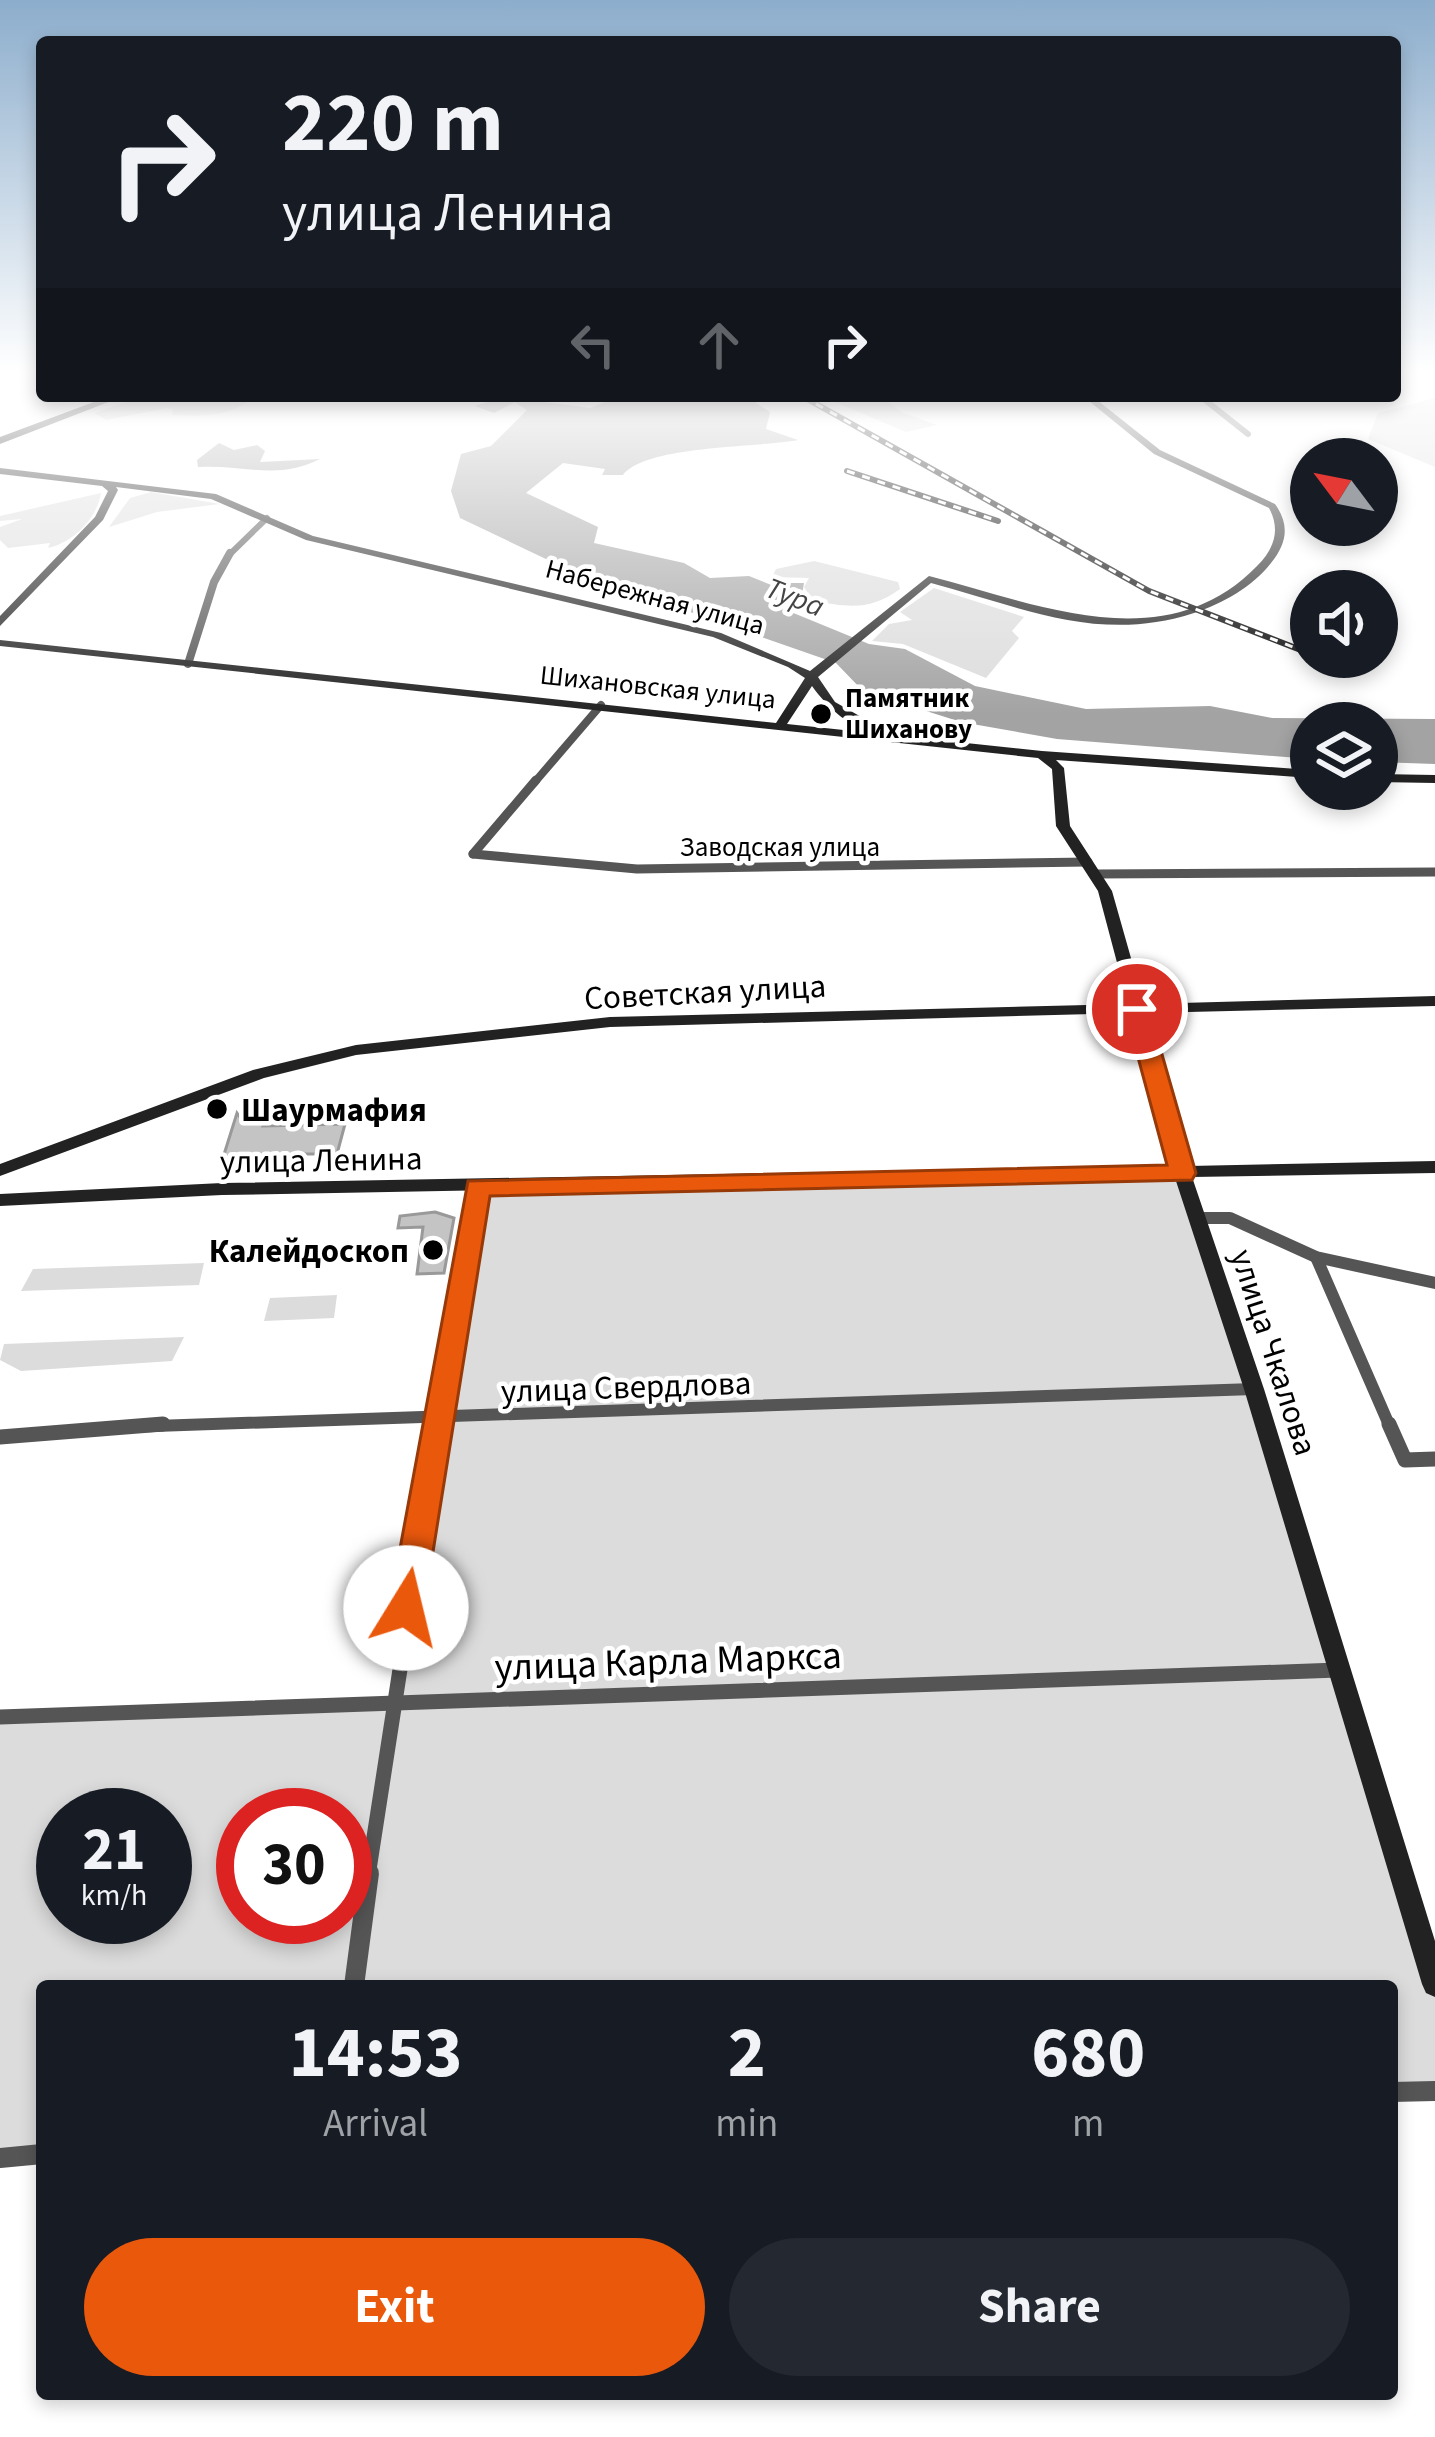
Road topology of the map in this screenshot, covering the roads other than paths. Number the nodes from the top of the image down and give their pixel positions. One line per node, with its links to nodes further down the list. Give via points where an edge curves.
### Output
1 (118, 487): 3 (main road, Набережная улица, via 213,496); 4 (main road)
2 (1237, 487): 7 (main road, via 1278,514 1281,536 1238,589 1193,610 1144,624 1091,626 929,579)
3 (267, 518): 6 (street, via 222,559); 7 (main road, Набережная улица, via 310,538 717,635)
4 (0, 623)
5 (0, 643): 6 (main road, Шихановская улица)
6 (188, 664): 8 (main road, Шихановская улица)
7 (814, 672): 9 (main road); 10 (main road, Набережная улица, via 818,690 846,716)
8 (601, 705): 9 (main road, Шихановская улица); 15 (street, Заводская улица, via 473,854 637,869)
9 (782, 723): 10 (main road, Шихановская улица)
10 (895, 736): 11 (main road, Шихановская улица)
11 (1042, 754): 12 (main road, Шихановская улица); 15 (main road, улица Чкалова, via 1058,768 1060,818)
12 (1290, 773)
13 (1398, 778): 14 (main road)
14 (1435, 779)
15 (1092, 868): 16 (street, Заводская улица); 18 (main road, улица Чкалова)
16 (1435, 872)
17 (1435, 1001): 18 (main road, Советская улица)
18 (1137, 1009): 19 (main road, Советская улица, via 610,1022 356,1050 259,1074); 22 (main road, улица Чкалова)
19 (50, 1154): 21 (main road, Советская улица); 24 (main road, via 16,1185)
20 (1435, 1167): 22 (main road, улица Ленина)
21 (1, 1171)
22 (1182, 1173): 23 (main road, улица Ленина); 26 (main road, улица Чкалова)
23 (478, 1187): 24 (main road, улица Ленина); 30 (street)
24 (38, 1198): 25 (main road, улица Ленина)
25 (0, 1200)
26 (1197, 1218): 27 (street, via 1230,1218); 29 (main road, улица Чкалова)
27 (1316, 1257): 28 (street); 32 (street, via 1405,1460)
28 (1435, 1282)
29 (1254, 1389): 30 (street, улица Свердлова); 33 (main road, улица Чкалова)
30 (437, 1420): 31 (street, улица Свердлова, via 171,1423); 34 (street)
31 (0, 1438)
32 (1435, 1459)
33 (1338, 1670): 34 (street, улица Карла Маркса); 37 (main road, улица Чкалова)
34 (391, 1702): 35 (street, улица Карла Маркса); 36 (street)
35 (0, 1717)
36 (354, 1980)
37 (1435, 1984)
38 (1435, 2091): 39 (street)
39 (1398, 2092)
40 (36, 2155): 41 (street)
41 (0, 2158)

